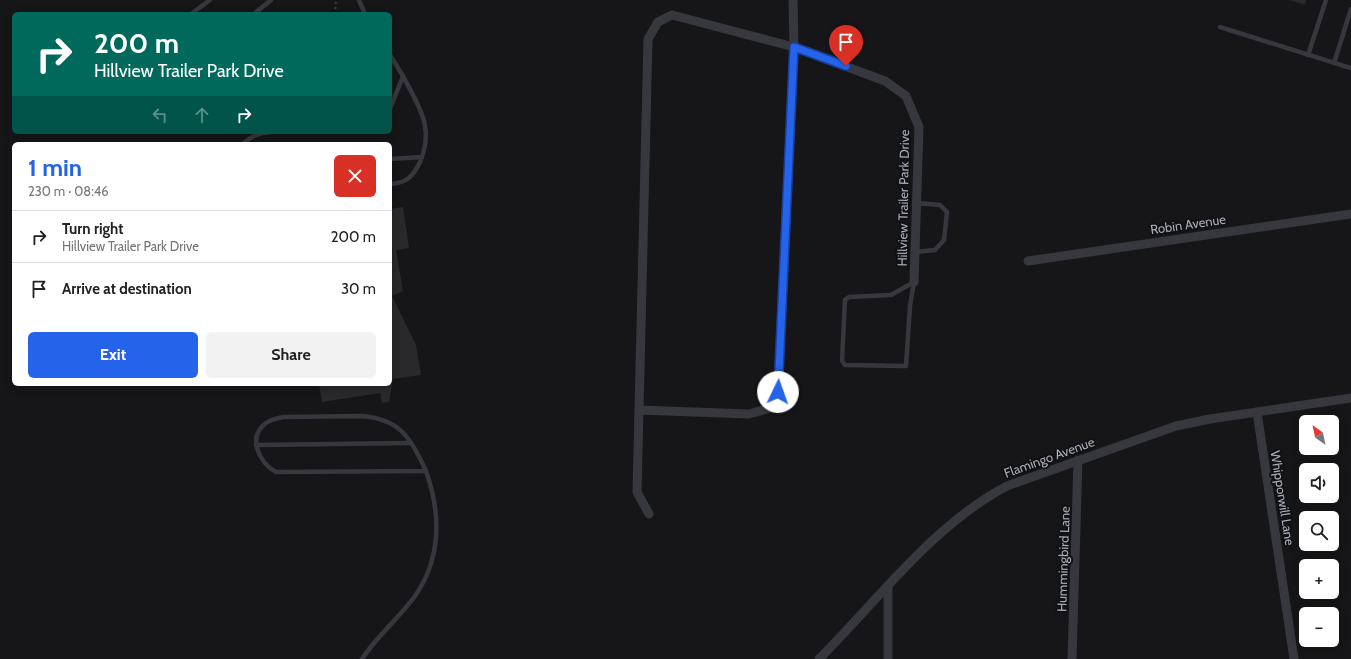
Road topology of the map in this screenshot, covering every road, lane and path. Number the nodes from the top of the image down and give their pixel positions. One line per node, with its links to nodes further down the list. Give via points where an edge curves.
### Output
1 (210, 0): 8 (lane)
2 (271, 0): 9 (lane)
3 (336, 0): 10 (path)
4 (360, 0): 11 (lane)
5 (793, 0): 13 (street)
6 (1326, 0): 14 (lane)
7 (1351, 9): 16 (lane)
8 (194, 12)
9 (256, 12)
10 (335, 12)
11 (364, 12)
12 (1220, 27): 14 (lane)
13 (794, 47): 25 (street, Hillview Trailer Park Drive, via 885,81 906,96 919,127); 31 (street, via 778,392 770,408 749,414); 31 (street, Hillview Trailer Park Drive, via 672,15 658,22 648,39)
14 (1308, 55): 16 (lane)
15 (392, 58): 18 (lane)
16 (1334, 63): 17 (lane)
17 (1351, 68)
18 (403, 76): 19 (lane); 22 (lane, via 421,110 426,126 426,143)
19 (392, 104)
20 (258, 134): 21 (lane)
21 (246, 142)
22 (422, 157): 23 (lane); 24 (lane, via 409,179)
23 (392, 159)
24 (392, 184)
25 (917, 203): 27 (street, Hillview Trailer Park Drive); 27 (lane, via 940,205 947,212 944,240 935,250)
26 (1351, 214): 28 (street, Robin Avenue)
27 (915, 252): 29 (street, Hillview Trailer Park Drive)
28 (1028, 261)
29 (914, 282): 29 (lane, via 891,295 849,297 845,300 842,361 845,365 906,366)
30 (1351, 398): 32 (street, Flamingo Avenue)
31 (640, 410): 37 (street, Hillview Trailer Park Drive, via 637,492)
32 (1257, 412): 35 (street, Flamingo Avenue, via 1176,426); 43 (street, Whipporwill Lane)
33 (411, 444): 34 (lane); 34 (lane, via 400,428 377,417 284,416 265,424 259,432); 36 (lane)
34 (256, 446): 36 (lane, via 261,458 276,472)
35 (1078, 460): 38 (street, Flamingo Avenue, via 1007,486 985,498 924,549); 42 (street, Hummingbird Lane)
36 (426, 471): 39 (lane, via 434,494 436,512 436,546 432,562 424,582 414,597)
37 (649, 514)
38 (888, 587): 40 (street, Flamingo Avenue); 41 (street)
39 (362, 659)
40 (819, 659)
41 (888, 659)
42 (1072, 659)
43 (1294, 659)

